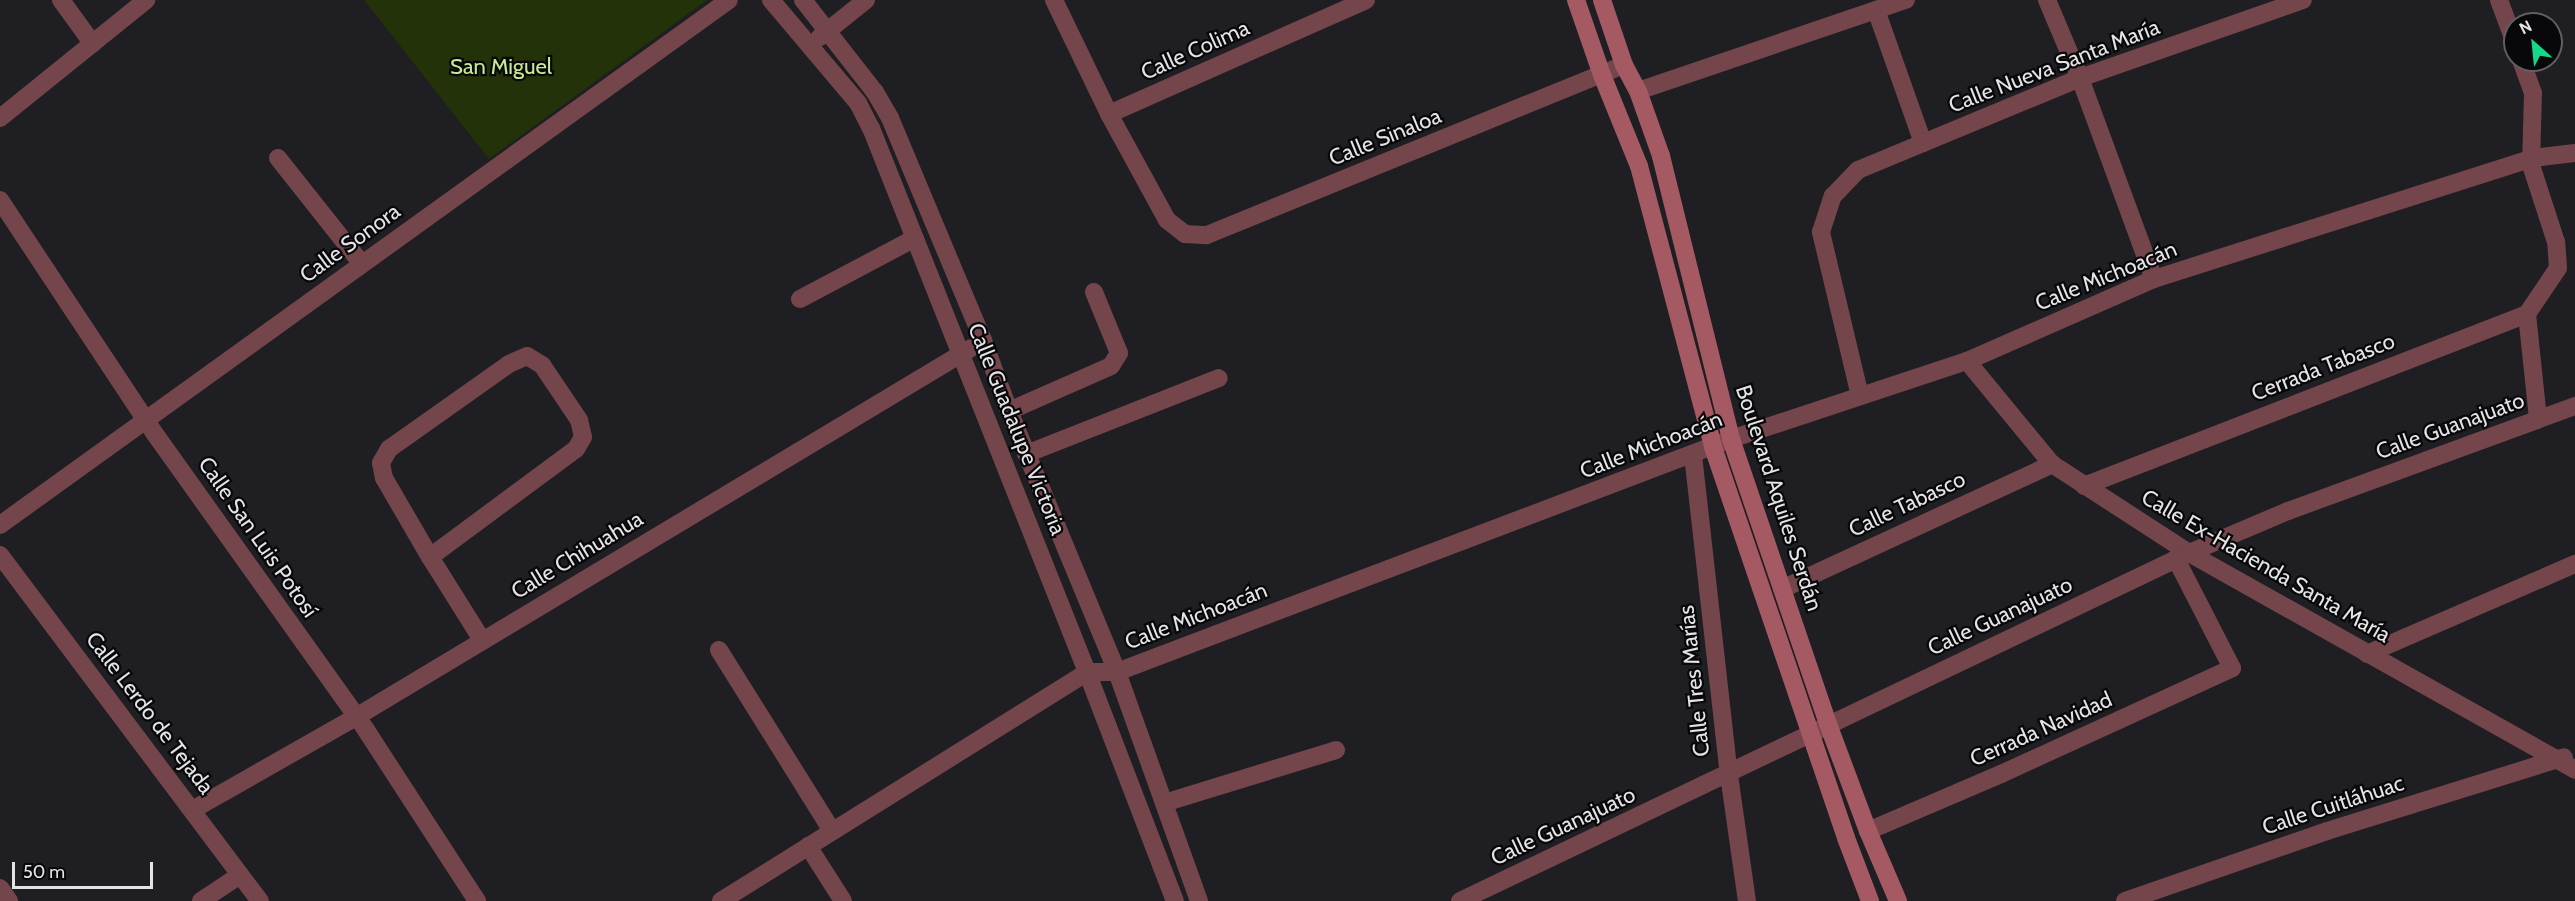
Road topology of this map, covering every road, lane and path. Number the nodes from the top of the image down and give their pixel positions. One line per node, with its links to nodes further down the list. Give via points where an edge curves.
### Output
1 (61, 0): 16 (street)
2 (146, 0): 16 (street)
3 (729, 0): 31 (street, Calle Sonora)
4 (771, 0): 17 (street, Calle Guadalupe Victoria)
5 (803, 0): 15 (street, Calle Guadalupe Victoria)
6 (866, 0): 15 (street)
7 (1054, 0): 23 (street)
8 (1366, 0): 23 (street, Calle Colima)
9 (1576, 0): 20 (street, Boulevard Aquiles Serdán)
10 (1602, 0): 18 (street, Boulevard Aquiles Serdán)
11 (1906, 0): 14 (street)
12 (2047, 0): 21 (street)
13 (2303, 0): 21 (street, Calle Nueva Santa María)
14 (1876, 10): 22 (street); 25 (street)
15 (828, 31): 17 (street); 36 (street, Calle Guadalupe Victoria, via 890,118)
16 (93, 44): 24 (street)
17 (810, 46): 30 (street, Calle Guadalupe Victoria, via 858,103)
18 (1624, 65): 20 (street, Calle Sinaloa); 22 (street, Boulevard Aquiles Serdán)
19 (2525, 72): 28 (street, via 2533,93)
20 (1602, 75): 23 (street, Calle Sinaloa, via 1207,235 1185,234 1167,220); 46 (street, Boulevard Aquiles Serdán, via 1639,166)
21 (2080, 78): 25 (street, Calle Nueva Santa María); 32 (street)
22 (1638, 91): 45 (street, Boulevard Aquiles Serdán, via 1661,156)
23 (1109, 114)
24 (0, 118)
25 (1923, 143): 40 (street, Calle Nueva Santa María, via 1858,170 1833,196 1821,232)
26 (2575, 153): 28 (street, Calle Michoacán)
27 (278, 158): 31 (street)
28 (2533, 158): 32 (street, Calle Michoacán); 35 (street, via 2531,165 2556,242 2558,268)
29 (0, 200): 44 (street, Calle San Luis Potosí)
30 (915, 237): 34 (street); 37 (street, Calle Guadalupe Victoria)
31 (362, 264): 44 (street, Calle Sonora)
32 (2154, 279): 38 (street, Calle Michoacán)
33 (1094, 292): 42 (street, via 1119,353 1112,366)
34 (800, 299)
35 (2527, 314): 43 (street); 50 (street, Cerrada Tabasco)
36 (983, 340): 37 (street, Calle Chihuahua); 42 (street, Calle Guadalupe Victoria)
37 (962, 353): 57 (street, Calle Chihuahua); 60 (street, Calle Guadalupe Victoria)
38 (1967, 361): 40 (street, Calle Michoacán); 49 (street, Calle Ex-Hacienda Santa María)
39 (1219, 378): 47 (street)
40 (1860, 396): 45 (street, Calle Michoacán)
41 (2575, 406): 43 (street, Calle Guanajuato)
42 (1009, 411): 47 (street, Calle Guadalupe Victoria)
43 (2538, 419): 53 (street, Calle Guanajuato, via 2288,511)
44 (146, 420): 51 (street, Calle Sonora); 62 (street, Calle San Luis Potosí)
45 (1731, 439): 46 (street, Calle Michoacán); 56 (street, Boulevard Aquiles Serdán)
46 (1713, 447): 48 (street, Calle Michoacán); 64 (street, Boulevard Aquiles Serdán)
47 (1026, 454): 61 (street, Calle Guadalupe Victoria)
48 (1693, 455): 61 (street, Calle Michoacán); 68 (street, Calle Tres Marías)
49 (2052, 464): 50 (street, Calle Ex-Hacienda Santa María); 56 (street, Calle Tabasco)
50 (2084, 486): 53 (street, Calle Ex-Hacienda Santa María)
51 (0, 525)
52 (0, 555): 70 (street, Calle Lerdo de Tejada)
53 (2182, 556): 59 (street, Calle Ex-Hacienda Santa María); 63 (street, Calle Guanajuato); 72 (street, Cerrada Navidad, via 2232,668)
54 (430, 557): 54 (street, via 384,478 381,463 389,449 509,364 527,356 542,365 579,420 583,437 576,449); 57 (street)
55 (2575, 564): 59 (street)
56 (1782, 589): 63 (street, Boulevard Aquiles Serdán)
57 (482, 640): 62 (street, Calle Chihuahua)
58 (719, 650): 71 (street)
59 (2367, 654): 66 (street, Calle Ex-Hacienda Santa María)
60 (1087, 672): 61 (street, Calle Michoacán); 71 (street); 82 (street, Calle Guadalupe Victoria)
61 (1117, 672): 69 (street, Calle Guadalupe Victoria)
62 (356, 717): 70 (street, Calle Chihuahua); 79 (street, Calle San Luis Potosí)
63 (1828, 724): 64 (street, Calle Guanajuato); 72 (street, Boulevard Aquiles Serdán)
64 (1811, 735): 68 (street, Calle Guanajuato); 86 (street, Boulevard Aquiles Serdán)
65 (1336, 750): 69 (street)
66 (2566, 757): 67 (street, Calle Ex-Hacienda Santa María); 88 (street, Calle Cuitláhuac, via 2327,831)
67 (2575, 770)
68 (1729, 775): 84 (street, Calle Guanajuato); 85 (street, Calle Tres Marías)
69 (1164, 803): 83 (street, Calle Guadalupe Victoria)
70 (194, 810): 74 (street, Calle Lerdo de Tejada)
71 (832, 831): 73 (street)
72 (1868, 831): 87 (street, Boulevard Aquiles Serdán)
73 (808, 846): 80 (street); 81 (street)
74 (240, 875): 77 (street); 78 (street, Calle Lerdo de Tejada)
75 (0, 888): 76 (street)
76 (9, 901)
77 (201, 901)
78 (260, 901)
79 (477, 901)
80 (721, 901)
81 (843, 901)
82 (1175, 901)
83 (1199, 901)
84 (1460, 901)
85 (1747, 901)
86 (1870, 901)
87 (1898, 901)
88 (2125, 901)

